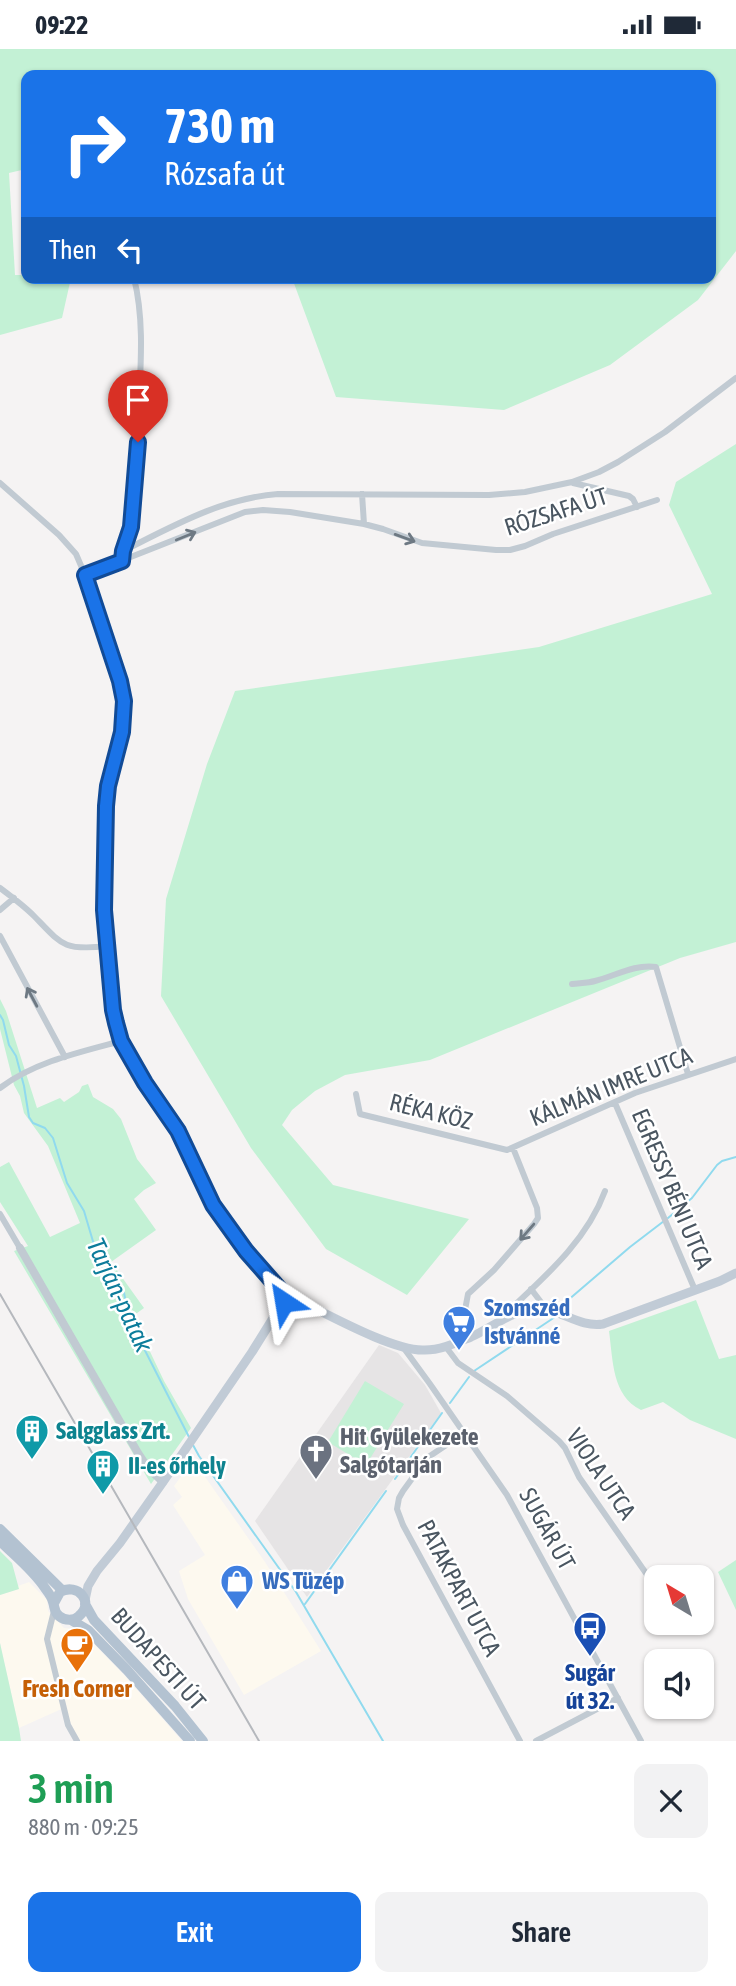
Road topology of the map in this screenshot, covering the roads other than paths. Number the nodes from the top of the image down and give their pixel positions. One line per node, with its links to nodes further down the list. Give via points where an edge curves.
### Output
1 (135, 284): 9 (street, via 140,307 139,411 131,527)
2 (736, 378): 4 (street, RÓZSAFA ÚT, via 665,432 609,467)
3 (0, 482): 11 (street, via 67,542)
4 (572, 482): 5 (street, RÓZSAFA ÚT, via 489,495); 7 (street, RÓZSAFA ÚT, via 629,496)
5 (362, 494): 8 (street); 9 (street, RÓZSAFA ÚT, via 240,499)
6 (657, 500): 7 (street, RÓZSAFA ÚT)
7 (637, 507): 8 (street, RÓZSAFA ÚT, one-way to 7, via 422,544 510,550)
8 (364, 524): 10 (street, RÓZSAFA ÚT, one-way to 8, via 245,512 290,512)
9 (123, 551): 10 (street)
10 (122, 561): 11 (street, RÓZSAFA ÚT)
11 (85, 575): 16 (street, via 124,701 106,806)
12 (0, 888): 13 (street)
13 (14, 898): 14 (street); 16 (street, via 60,941 79,947)
14 (0, 910)
15 (0, 936): 19 (street, one-way to 15)
16 (107, 946): 18 (street)
17 (572, 984): 21 (street, via 594,982 627,969 656,967)
18 (121, 1041): 19 (street); 32 (street, via 178,1131 213,1205)
19 (65, 1057): 22 (street, via 21,1074)
20 (736, 1059): 21 (street, KÁLMÁN IMRE UTCA)
21 (688, 1074): 24 (street, KÁLMÁN IMRE UTCA)
22 (0, 1088)
23 (356, 1094): 25 (street, RÉKA KÖZ, via 360,1114)
24 (615, 1103): 25 (street, KÁLMÁN IMRE UTCA); 31 (street, EGRESSY BÉNI UTCA)
25 (513, 1148): 35 (street, KÁLMÁN IMRE UTCA, one-way to 35, via 538,1218 468,1294 465,1310)
26 (605, 1191): 30 (street, via 585,1230)
27 (0, 1214): 28 (street)
28 (20, 1248): 39 (street, via 138,1453)
29 (736, 1273): 31 (main road)
30 (531, 1289): 33 (street); 34 (street)
31 (695, 1290): 33 (main road, via 599,1324)
32 (288, 1299): 36 (main road); 39 (main road)
33 (547, 1310): 34 (main road, via 534,1308)
34 (493, 1325): 35 (main road)
35 (471, 1337): 37 (main road)
36 (402, 1347): 37 (main road, via 423,1351); 38 (street, SUGÁR ÚT)
37 (446, 1347): 42 (street, VIOLA UTCA, via 458,1363 507,1396 565,1448 579,1477)
38 (464, 1433): 50 (street, SUGÁR ÚT, via 506,1495); 54 (street, PATAKPART UTCA, via 423,1463 399,1498 397,1509)
39 (163, 1482): 43 (main road)
40 (0, 1528): 45 (main road)
41 (0, 1541): 47 (main road, via 37,1578)
42 (644, 1570)
43 (97, 1571): 44 (main road); 46 (main road)
44 (74, 1589): 45 (main road); 46 (main road)
45 (62, 1590): 47 (main road)
46 (85, 1602): 48 (main road, via 80,1616); 53 (main road, BUDAPESTI ÚT, via 94,1620)
47 (54, 1606): 48 (main road); 49 (street)
48 (67, 1620): 49 (street); 52 (main road, BUDAPESTI ÚT, via 88,1630)
49 (48, 1632): 51 (street, via 65,1714)
50 (618, 1698): 55 (street); 56 (street, SUGÁR ÚT)
51 (76, 1741)
52 (190, 1741)
53 (204, 1741)
54 (520, 1741)
55 (536, 1741)
56 (641, 1741)

